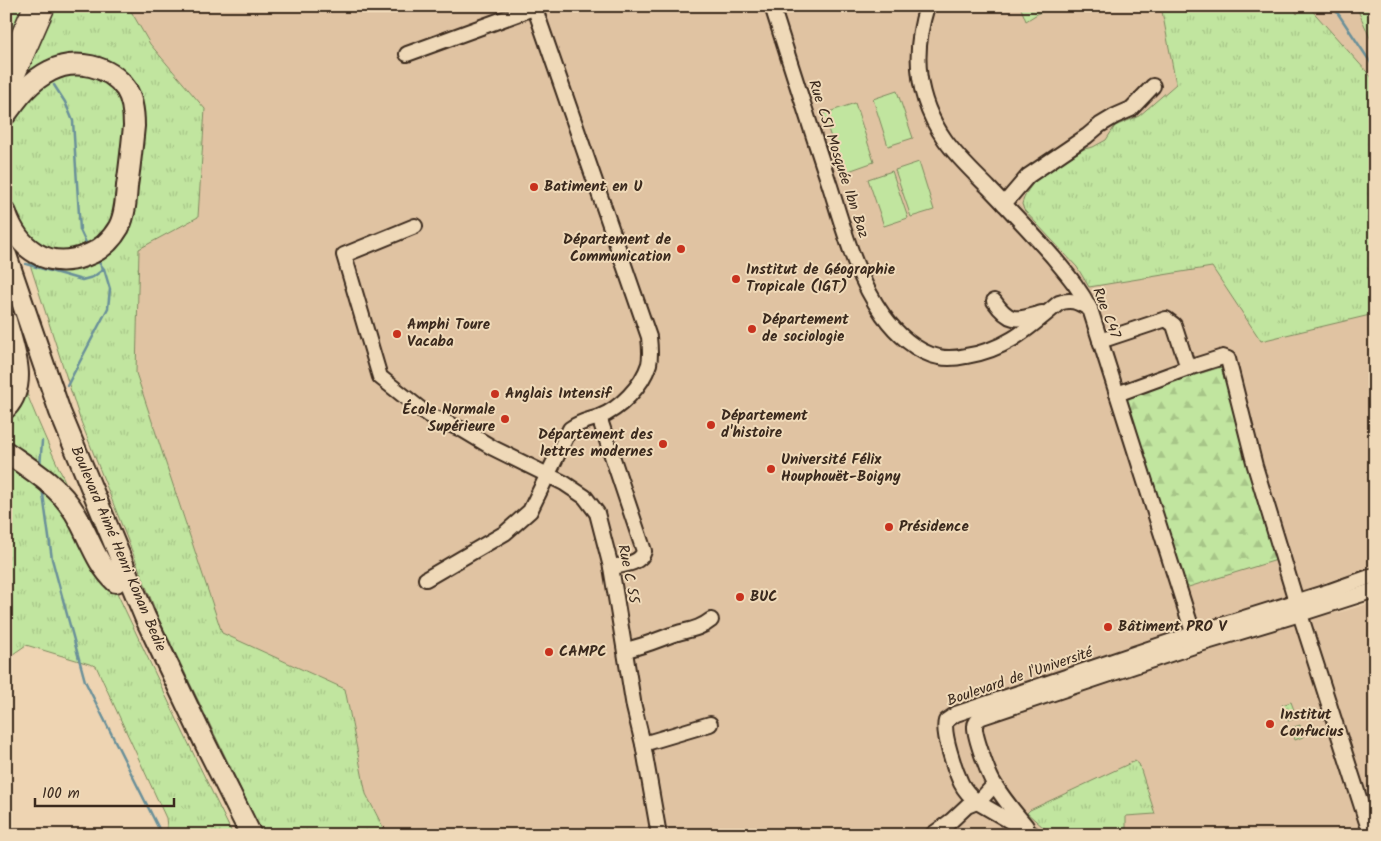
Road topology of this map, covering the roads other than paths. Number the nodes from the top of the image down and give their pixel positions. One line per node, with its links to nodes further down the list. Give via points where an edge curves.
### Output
1 (32, 6): 7 (main road)
2 (46, 6): 9 (main road)
3 (772, 6): 18 (street, Rue C51 Mosquée Ibn Baz, via 855,264 883,315 897,331 928,354 957,358 992,350 1013,340)
4 (927, 6): 11 (street, Rue C47, via 919,37 918,72 930,114 957,155)
5 (536, 7): 6 (street); 25 (street, via 649,337 648,365 637,384 629,396)
6 (407, 54)
7 (6, 69)
8 (1153, 86): 11 (street, via 1131,109 1108,120 1028,176)
9 (6, 97)
10 (6, 114): 12 (highway, via 34,80 62,66 90,65 116,78 125,88 134,113 124,210 120,225 107,244 73,260 43,258 15,234)
11 (1004, 204): 17 (street, Rue C47, via 1077,285)
12 (6, 213)
13 (415, 226): 27 (street, Rue C 55, via 344,255 380,377 428,415)
14 (6, 255): 24 (highway, Boulevard Aimé Henri Konan Bedie, via 50,385)
15 (6, 293): 24 (highway, Boulevard Aimé Henri Konan Bedie)
16 (994, 301): 18 (street, via 1002,313 1016,319)
17 (1090, 309): 18 (street, Rue C51 Mosquée Ibn Baz, via 1067,300); 20 (street, Rue C47)
18 (1050, 310)
19 (6, 320): 23 (highway, via 18,365 18,381 11,403)
20 (1100, 341): 21 (street, via 1166,319 1174,325); 22 (street, Rue C47)
21 (1188, 368): 22 (street); 34 (street, via 1223,357 1228,359 1255,466)
22 (1117, 394): 36 (street, Rue C47)
23 (6, 408)
24 (55, 415): 31 (highway, Boulevard Aimé Henri Konan Bedie, via 59,442); 45 (highway, Boulevard Aimé Henri Konan Bedie, via 145,617)
25 (599, 417): 27 (street, via 578,422 570,429); 28 (street, via 644,551 638,560)
26 (6, 452): 31 (highway, via 37,474 67,502 100,563)
27 (548, 475): 28 (street, Rue C 55, via 585,497 597,513); 30 (street, via 530,511 505,532)
28 (611, 567): 37 (street, Rue C 55)
29 (1375, 575): 33 (street, Boulevard de l'Université)
30 (426, 580)
31 (116, 582): 44 (highway, Boulevard Aimé Henri Konan Bedie)
32 (1375, 590): 33 (street, Boulevard de l'Université)
33 (1332, 597): 34 (street, Boulevard de l'Université)
34 (1299, 608): 36 (street, Boulevard de l'Université); 48 (street)
35 (711, 620): 37 (street, via 704,626)
36 (1195, 640): 38 (street, Boulevard de l'Université)
37 (625, 650): 40 (street, Rue C 55)
38 (1102, 672): 41 (street, Boulevard de l'Université, via 977,720 978,742); 42 (street, Boulevard de l'Université, via 956,714 946,721 946,738)
39 (710, 724): 40 (street)
40 (643, 744): 46 (street, Rue C 55)
41 (993, 782): 42 (street); 43 (street, Boulevard de l'Université)
42 (971, 801): 43 (street, Boulevard de l'Université); 47 (street)
43 (1033, 834)
44 (237, 835)
45 (251, 835)
46 (659, 835)
47 (932, 835)
48 (1371, 835)

